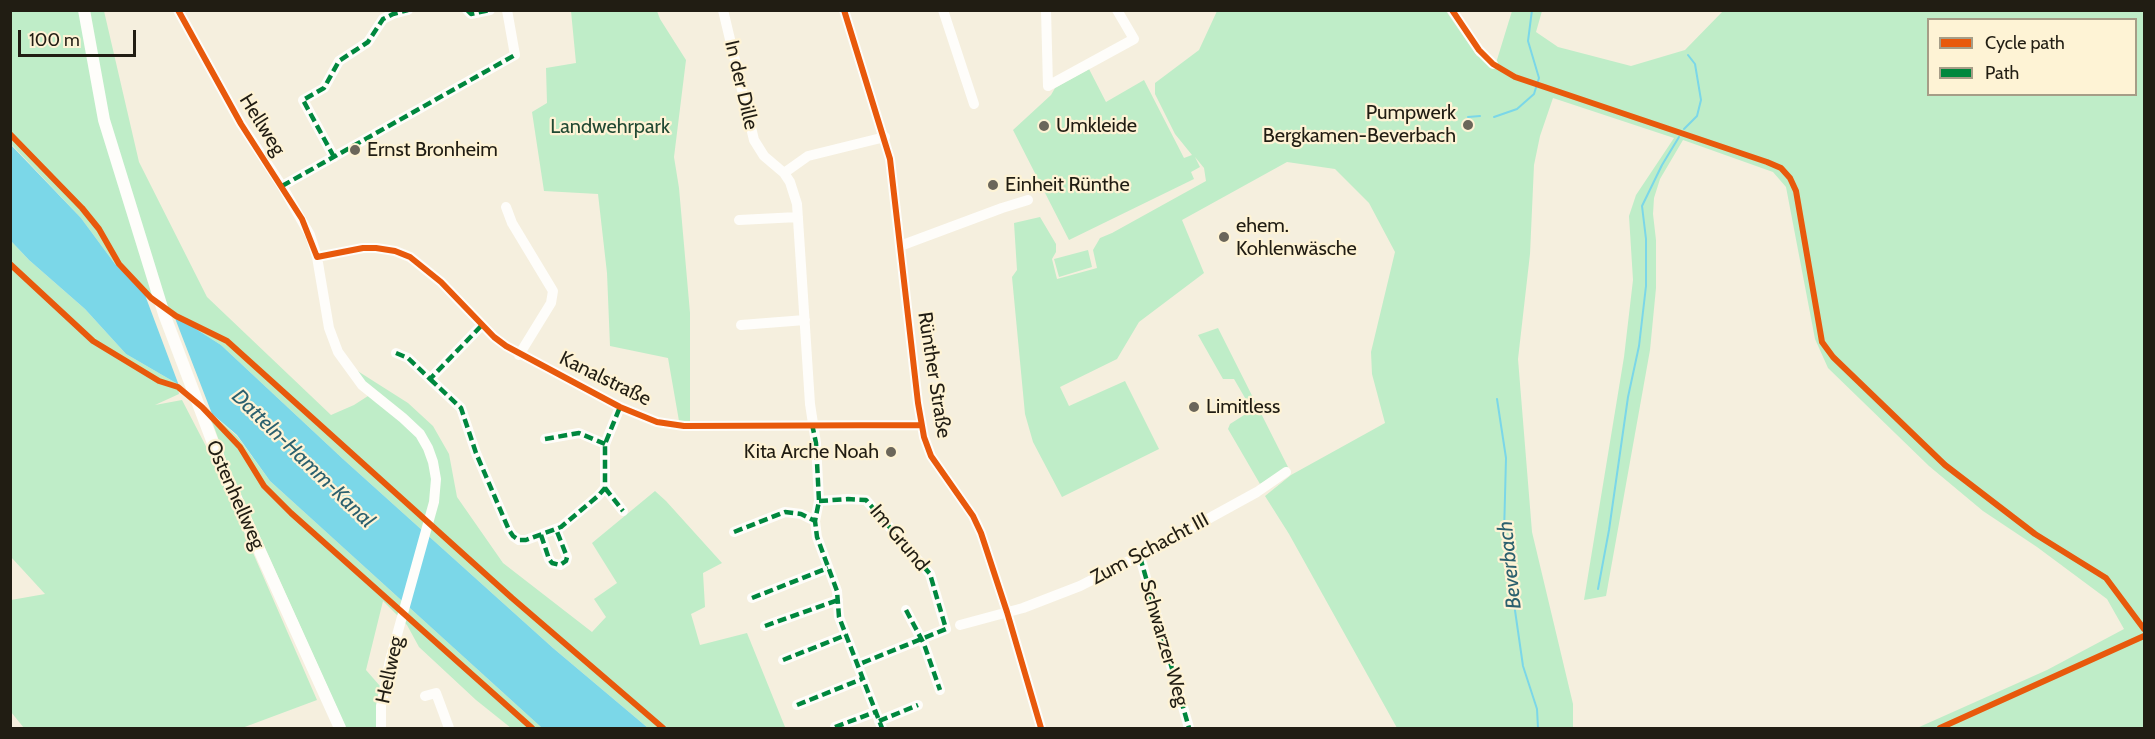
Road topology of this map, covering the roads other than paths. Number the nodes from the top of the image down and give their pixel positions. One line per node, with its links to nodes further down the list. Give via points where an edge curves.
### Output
1 (84, 10): 63 (main road, Ostenhellweg, via 104,120 157,295 224,472)
2 (178, 10): 18 (street, Hellweg, via 241,124)
3 (408, 10): 16 (street, via 383,19 368,42 339,61 324,88 303,100)
4 (467, 10): 5 (street, via 471,14)
5 (490, 10)
6 (507, 10): 16 (street, via 514,55)
7 (723, 10): 17 (street, In der Dille, via 754,140 764,156)
8 (844, 10): 15 (street, Rünther Straße)
9 (943, 10): 14 (street)
10 (1046, 10): 11 (street, via 1048,86 1134,39)
11 (1117, 10)
12 (1452, 10): 13 (street)
13 (1493, 64)
14 (974, 104)
15 (885, 137): 17 (street, via 808,156); 23 (street, Rünther Straße)
16 (334, 157): 18 (street)
17 (784, 173): 21 (street, In der Dille, via 794,192)
18 (282, 186): 24 (street, Hellweg, via 302,219)
19 (1028, 200): 23 (street)
20 (506, 207): 29 (street, via 553,291 551,303)
21 (798, 217): 22 (street); 25 (street, In der Dille)
22 (739, 220)
23 (900, 246): 33 (street, Rünther Straße)
24 (317, 256): 26 (street, Kanalstraße, via 363,248 385,248 402,254 433,274); 64 (street, Hellweg, via 338,352 362,385 411,425 428,448 436,479 384,683)
25 (805, 321): 27 (street); 32 (street, In der Dille)
26 (482, 325): 29 (street, Kanalstraße); 30 (street)
27 (741, 325)
28 (396, 353): 30 (street, via 408,358)
29 (519, 355): 31 (street, Kanalstraße)
30 (430, 379): 43 (street, via 461,408 476,453 513,536 526,540)
31 (620, 407): 32 (street, Kanalstraße, via 675,426); 35 (street)
32 (812, 424): 33 (street, Kanalstraße); 38 (street, In der Dille)
33 (921, 425): 49 (street, Rünther Straße, via 931,456 981,533)
34 (545, 440): 35 (street, via 579,433)
35 (606, 444): 37 (street)
36 (1286, 472): 44 (street, Zum Schacht III)
37 (605, 488): 39 (street); 41 (street)
38 (819, 501): 40 (street, In der Dille); 53 (street, Im Grund, via 866,500 930,574 946,629)
39 (623, 511)
40 (815, 520): 42 (street, via 785,512); 45 (street)
41 (556, 529): 43 (street); 43 (street, via 567,557 560,565 549,559)
42 (734, 532)
43 (541, 535)
44 (1140, 557): 49 (street, Zum Schacht III, via 1080,586); 67 (street, Schwarzer Weg)
45 (828, 568): 46 (street); 47 (street)
46 (752, 598)
47 (838, 600): 51 (street); 52 (street)
48 (906, 610): 53 (street)
49 (1007, 612): 50 (street); 66 (street, Rünther Straße)
50 (960, 625)
51 (765, 626)
52 (846, 635): 54 (street); 55 (street)
53 (920, 639): 55 (street, Im Grund); 57 (street)
54 (783, 660)
55 (857, 665): 56 (street)
56 (862, 679): 59 (street); 61 (street)
57 (940, 690)
58 (425, 696): 65 (street, via 436,693)
59 (797, 705)
60 (918, 705): 61 (street)
61 (879, 720): 62 (street)
62 (835, 727)
63 (340, 729)
64 (381, 729)
65 (449, 729)
66 (1041, 729)
67 (1189, 729)

